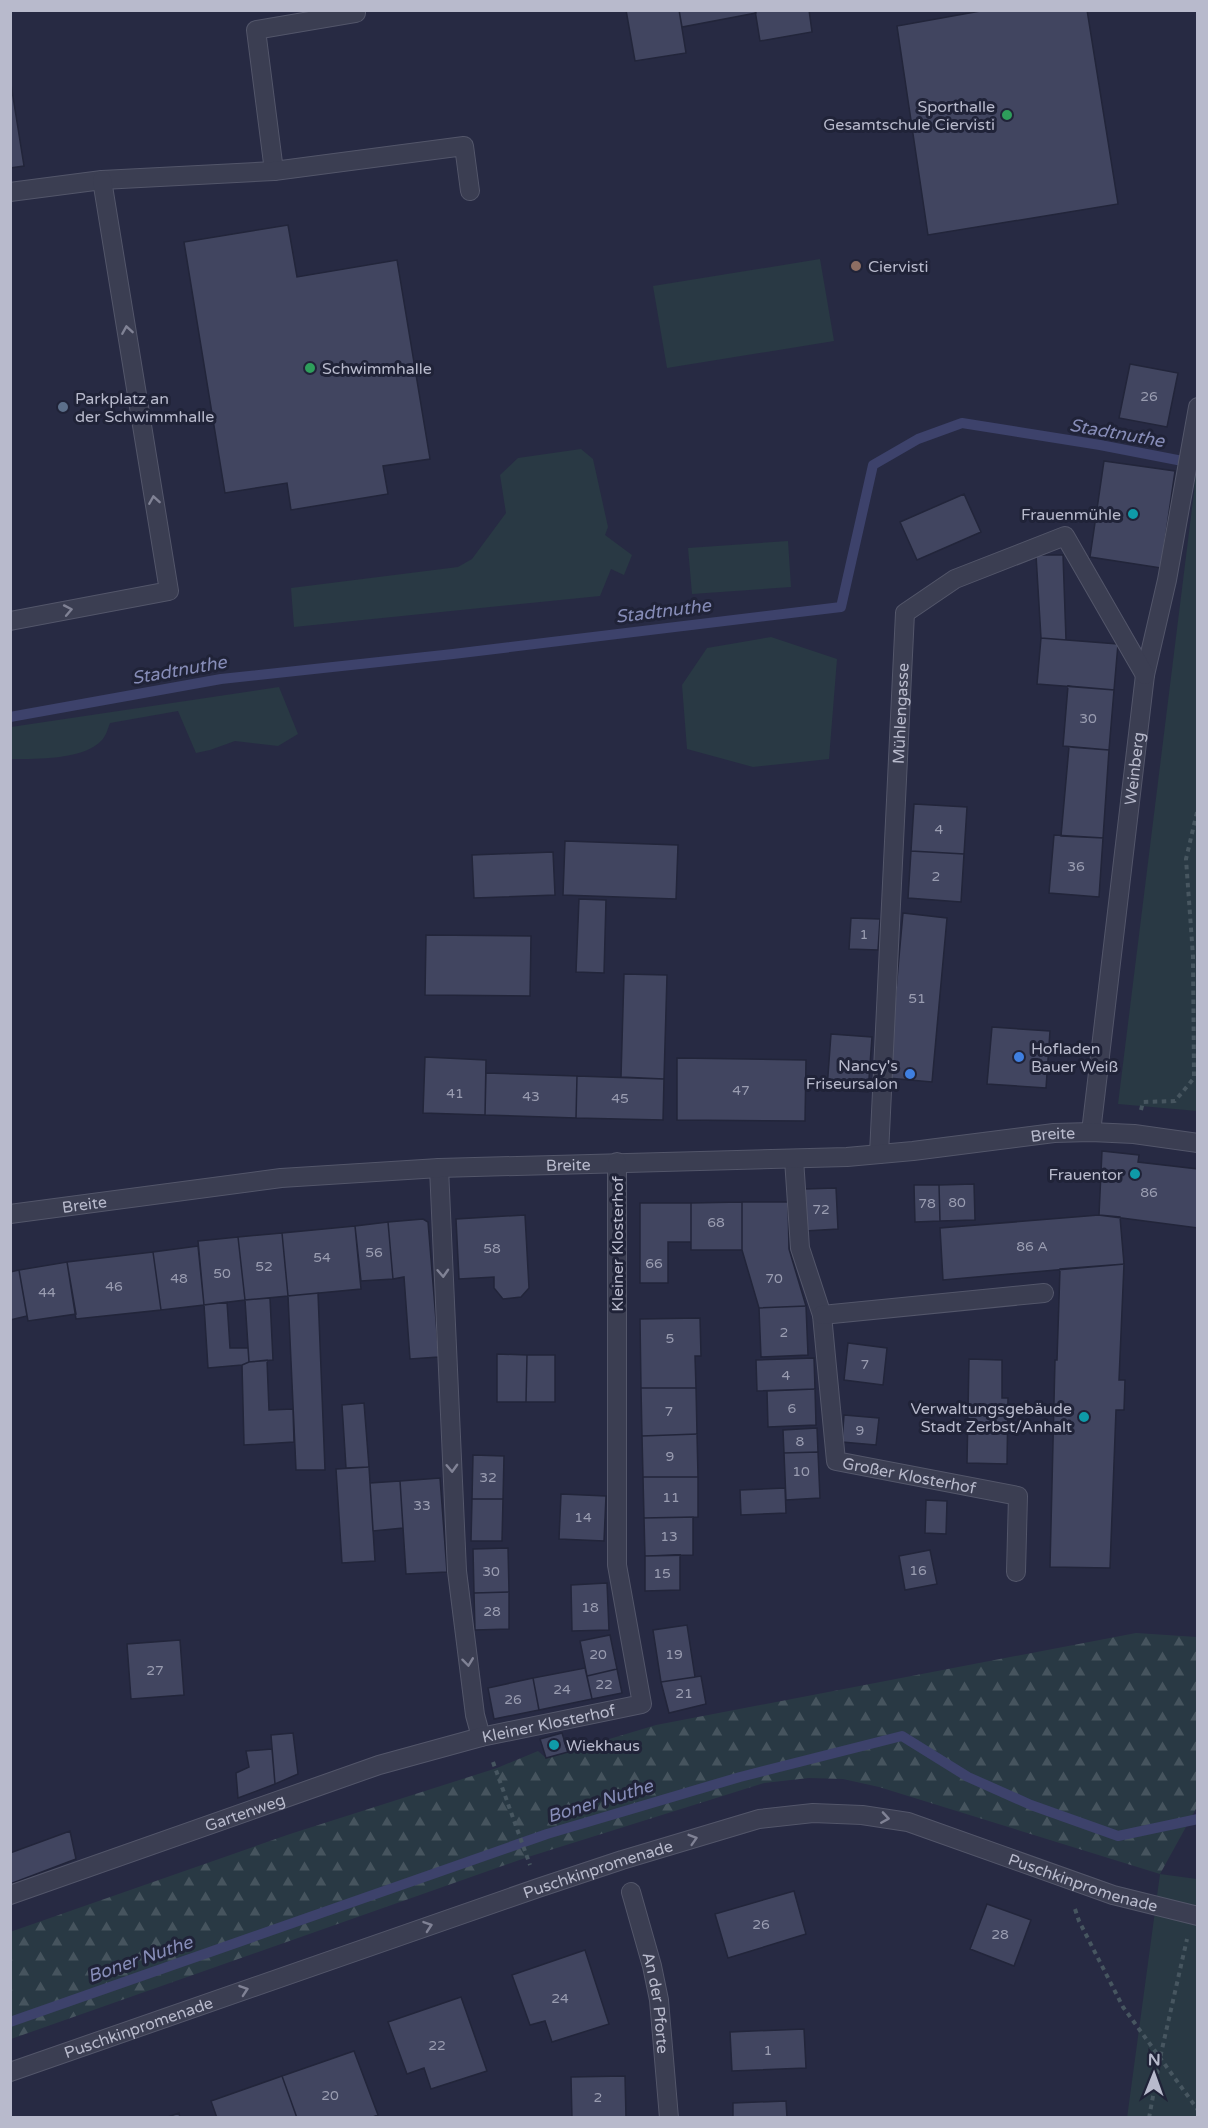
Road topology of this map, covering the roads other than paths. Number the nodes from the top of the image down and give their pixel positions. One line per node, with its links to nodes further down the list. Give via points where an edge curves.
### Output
1 (356, 12): 2 (street, via 256,30)
2 (274, 171): 3 (street); 4 (street, via 464,146)
3 (102, 180): 5 (street); 7 (street, one-way to 3, via 169,591)
4 (470, 191)
5 (10, 192)
6 (1197, 407): 8 (street, Weinberg, via 1167,580)
7 (10, 621)
8 (1145, 675): 9 (street, Weinberg); 11 (street, Mühlengasse, via 1065,536 955,579 905,613)
9 (1091, 1132): 10 (street, Breite); 11 (street, Breite)
10 (1197, 1143)
11 (879, 1154): 12 (street, Breite)
12 (794, 1159): 13 (street, Breite); 17 (street, Großer Klosterhof, via 800,1248)
13 (617, 1162): 14 (street, Breite); 19 (street, Kleiner Klosterhof, via 617,1565 642,1704)
14 (439, 1168): 15 (street, Breite, via 281,1178); 19 (street, Kleiner Klosterhof, one-way to 19, via 457,1571)
15 (10, 1214)
16 (1044, 1293): 17 (street)
17 (822, 1315): 18 (street, Großer Klosterhof, via 836,1461 1018,1496)
18 (1016, 1572)
19 (481, 1737): 21 (street, Gartenweg, via 379,1765)
20 (631, 1892): 24 (street, An der Pforte, via 659,2000)
21 (10, 1895)
22 (1195, 1916): 23 (street, Puschkinpromenade, one-way to 22, via 538,1888 759,1819 813,1813 908,1822 1113,1895)
23 (10, 2072)
24 (669, 2118)

